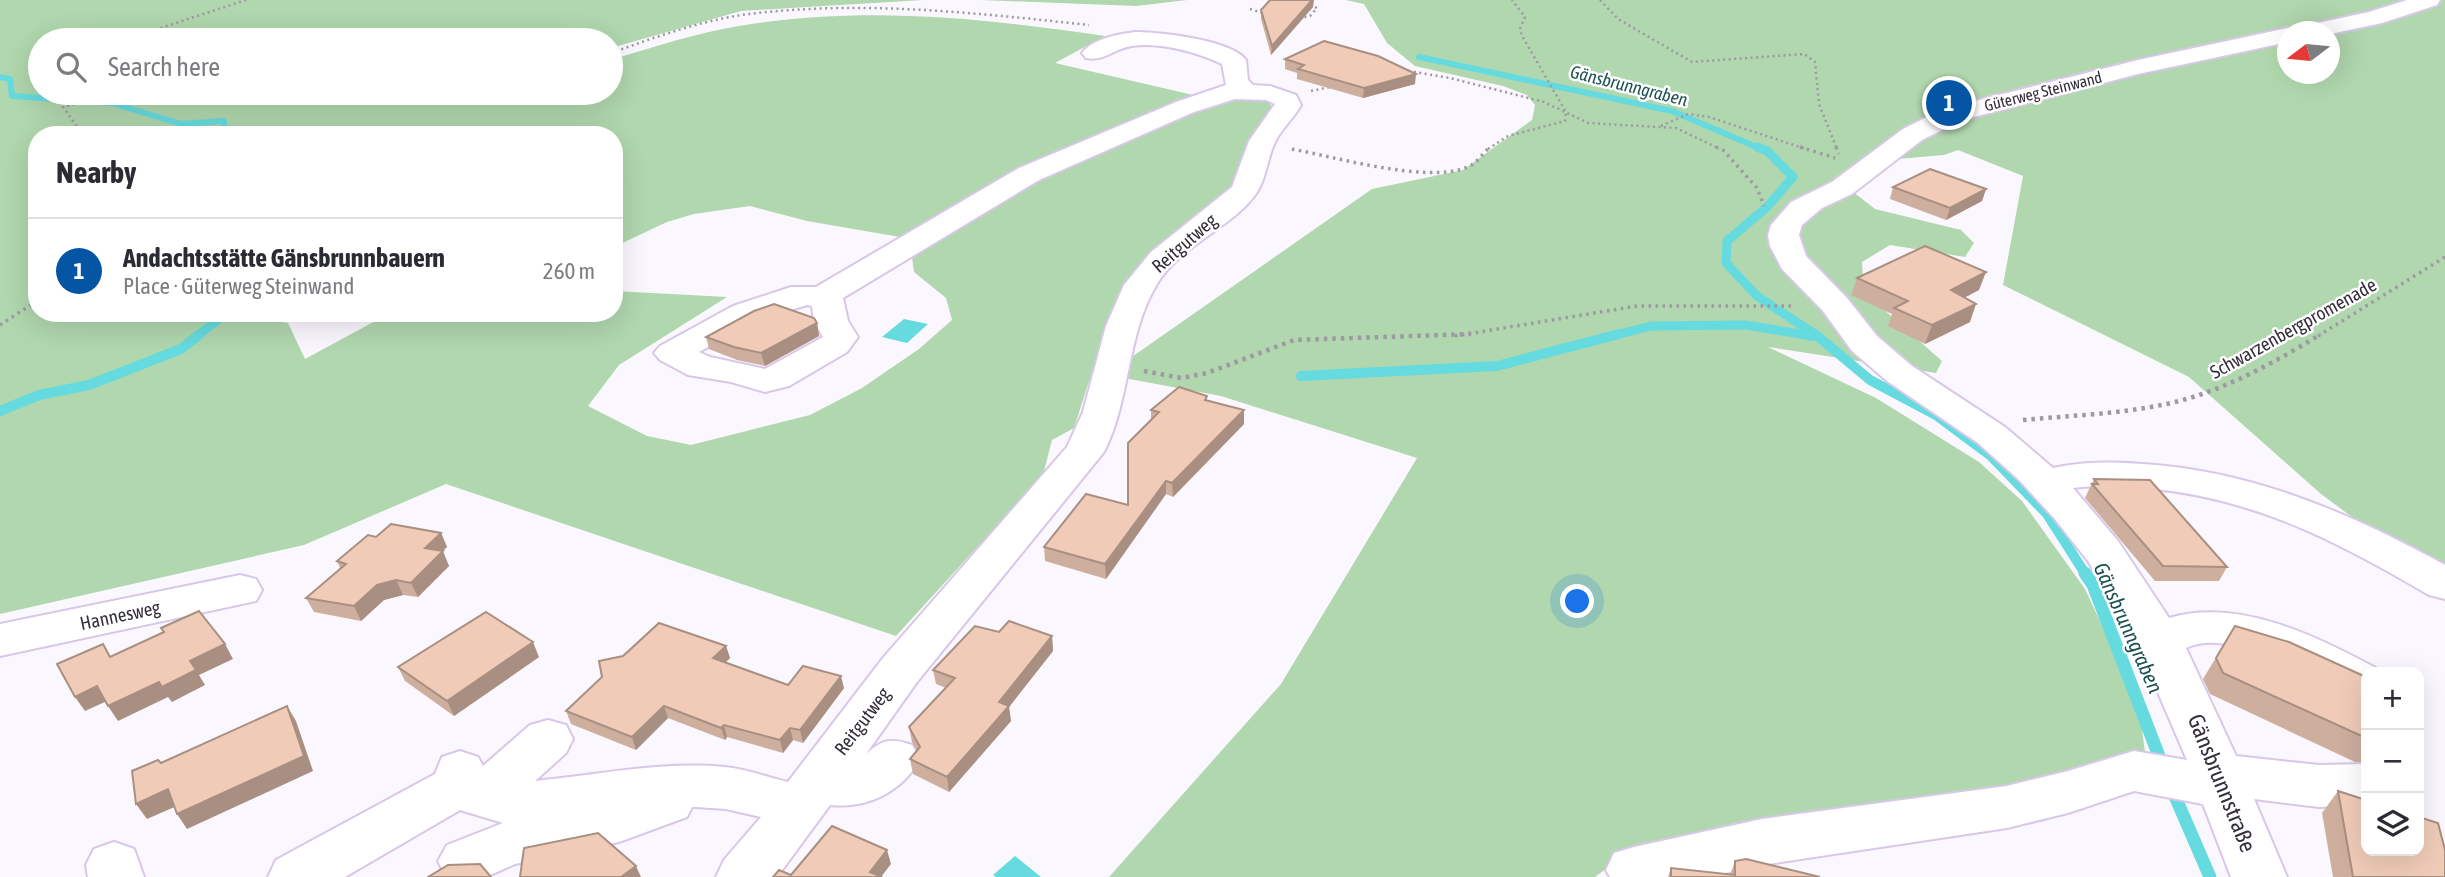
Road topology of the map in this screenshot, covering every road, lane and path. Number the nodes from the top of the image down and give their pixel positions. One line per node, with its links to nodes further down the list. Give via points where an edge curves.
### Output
1 (246, 0): 11 (path)
2 (1512, 0): 19 (path, via 1525,17 1520,32)
3 (1600, 0): 23 (path, via 1618,19 1692,62 1797,53 1808,56 1815,62 1819,104)
4 (2429, 0): 9 (street)
5 (1303, 4): 8 (path, via 1317,8 1310,17)
6 (1250, 9): 7 (path)
7 (1272, 15)
8 (1289, 17)
9 (2340, 25)
10 (1095, 26): 13 (path, via 918,9 779,12 749,14)
11 (161, 28)
12 (2277, 37): 24 (street, Güterweg Steinwand, via 1959,113 1923,128 1842,188)
13 (623, 49)
14 (1094, 53): 17 (street, via 1130,40 1210,50 1234,60 1236,82)
15 (1397, 70): 19 (path, via 1450,78)
16 (1333, 86): 17 (path)
17 (1275, 90): 22 (street, Reitgutweg, via 1288,103); 27 (street, via 1224,92 1030,174)
18 (71, 105): 20 (path, via 63,107)
19 (1566, 112): 21 (path, via 1588,123); 22 (path, via 1565,121 1558,124 1499,139 1468,167 1456,171 1399,168)
20 (77, 126)
21 (1661, 126): 23 (path, via 1688,114 1709,117); 25 (path, via 1676,128 1723,150 1757,188)
22 (1260, 145): 31 (street, Reitgutweg, via 1243,192 1161,260 1140,285 1120,334)
23 (1840, 159): 24 (path, via 1841,178)
24 (1829, 192): 32 (street, Güterweg Steinwand, via 1798,211 1786,225 1783,235 1789,254 1879,357)
25 (1764, 205)
26 (2445, 257): 32 (path, Schwarzenbergpromenade, via 2284,354 2204,393 2145,408)
27 (823, 297)
28 (1781, 307): 31 (path, via 1637,306 1462,336 1294,340 1207,373 1181,378)
29 (28, 308): 30 (path)
30 (0, 325)
31 (1112, 370): 45 (street, Reitgutweg, via 1101,414 1084,452 928,636)
32 (1981, 427): 33 (street, Gänsbrunnstraße)
33 (2046, 484): 34 (street, via 2063,475 2139,475 2231,488 2316,516); 37 (street, Gänsbrunnstraße, via 2109,557)
34 (2445, 584)
35 (240, 590): 36 (street, Hannesweg)
36 (0, 640)
37 (2160, 641): 38 (street, via 2190,627 2228,628 2317,660); 41 (street, Gänsbrunnstraße, via 2196,713)
38 (2361, 682)
39 (548, 739): 42 (street)
40 (894, 759): 45 (street, via 871,781)
41 (2194, 778): 43 (street); 47 (street, via 2133,771 2007,807 1762,842); 50 (street, Gänsbrunnstraße)
42 (469, 784): 44 (street, via 513,802); 48 (street)
43 (2361, 785)
44 (690, 788): 45 (street); 46 (street, via 643,813 513,842)
45 (808, 794): 49 (street, Reitgutweg)
46 (466, 861)
47 (1634, 870)
48 (296, 877)
49 (744, 877)
50 (2259, 877)

